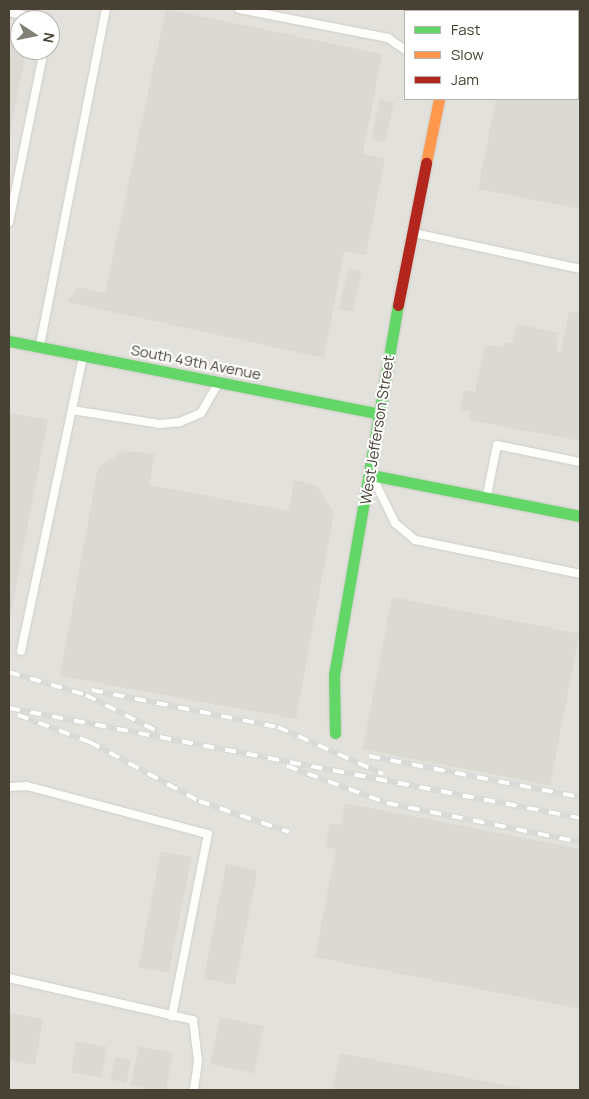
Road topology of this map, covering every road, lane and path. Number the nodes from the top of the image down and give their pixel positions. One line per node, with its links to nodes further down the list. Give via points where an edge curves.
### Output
1 (106, 9): 10 (lane)
2 (239, 9): 3 (lane, via 388,38)
3 (404, 49)
4 (42, 60): 6 (lane)
5 (439, 100): 7 (street, West Jefferson Street)
6 (9, 222)
7 (412, 233): 8 (lane); 14 (street, West Jefferson Street)
8 (580, 269)
9 (9, 341): 10 (street, South 49th Avenue)
10 (40, 347): 11 (street, South 49th Avenue)
11 (84, 356): 12 (street, South 49th Avenue); 13 (lane)
12 (220, 383): 13 (lane, via 201,413 180,422 159,424); 14 (street, South 49th Avenue)
13 (72, 410): 20 (lane)
14 (376, 413): 16 (street, West Jefferson Street)
15 (580, 462): 17 (lane, via 497,445)
16 (372, 475): 17 (street); 19 (lane, via 395,523 415,540); 21 (street, West Jefferson Street, via 334,675)
17 (486, 497): 18 (street)
18 (580, 516)
19 (580, 574)
20 (21, 651)
21 (335, 733)
22 (9, 787): 24 (lane, via 27,786 208,834)
23 (9, 978): 24 (lane)
24 (172, 1016): 25 (lane, via 193,1020 198,1061)
25 (194, 1090)

